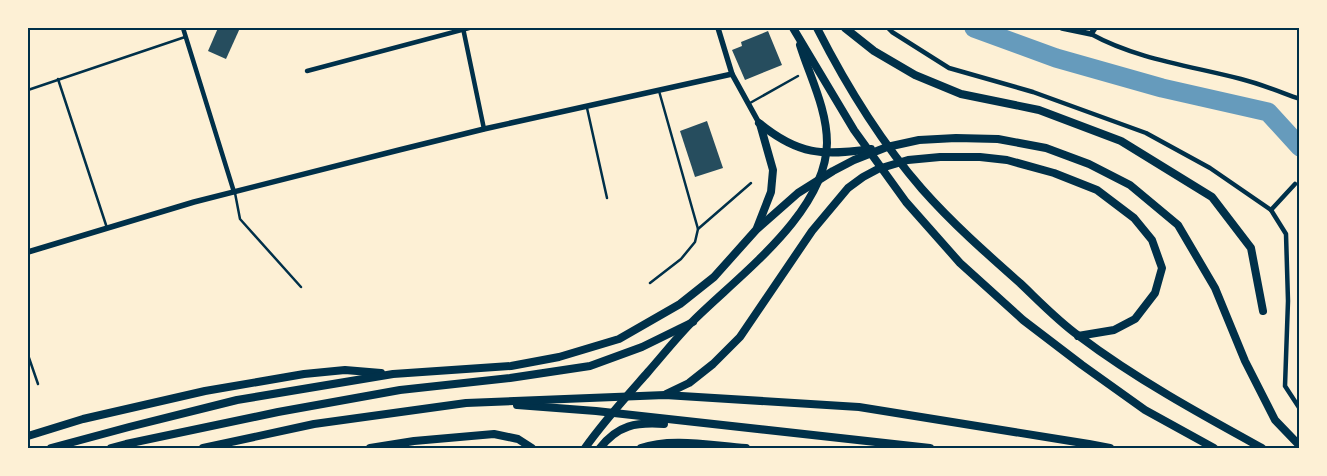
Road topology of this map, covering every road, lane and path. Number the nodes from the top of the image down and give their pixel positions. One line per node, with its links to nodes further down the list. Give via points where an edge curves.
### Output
1 (183, 28): 12 (street)
2 (463, 28): 3 (street); 13 (street); 23 (street)
3 (469, 28)
4 (718, 28): 14 (street)
5 (794, 28): 37 (highway, via 820,99 825,126 827,144 815,191 797,217 755,264); 60 (highway, via 854,130 906,202 960,263 1023,320 1082,365 1145,410)
6 (817, 28): 38 (highway, via 863,108 922,189 970,238)
7 (845, 28): 36 (highway, via 874,52 914,75 961,94 1039,110 1121,141 1212,196 1250,248)
8 (888, 28): 29 (street, via 949,68 1033,92 1146,133 1210,168)
9 (1062, 28): 11 (street)
10 (1095, 28): 11 (street)
11 (1091, 34): 19 (street, via 1133,52 1244,80)
12 (185, 37): 16 (lane); 27 (street)
13 (307, 71)
14 (732, 74): 18 (street); 20 (street)
15 (798, 76): 20 (lane)
16 (58, 79): 17 (lane); 30 (lane)
17 (28, 90)
18 (660, 91): 21 (street); 31 (lane)
19 (1300, 99)
20 (748, 104): 22 (street)
21 (586, 107): 23 (street); 28 (lane)
22 (759, 123): 24 (highway, via 775,136 816,152 840,153); 32 (highway, via 773,170 771,192)
23 (484, 129): 27 (street)
24 (887, 147): 32 (highway, via 854,160 798,193); 48 (highway, via 919,140 998,139 1046,148 1090,164 1130,185 1178,225 1215,288 1245,361 1275,420)
25 (750, 183): 31 (lane)
26 (1297, 185): 29 (street)
27 (234, 192): 30 (street); 35 (lane, via 240,219)
28 (607, 198)
29 (1271, 210): 44 (street, via 1286,234 1285,386)
30 (107, 228): 33 (street)
31 (698, 229): 34 (lane, via 695,242 681,259)
32 (756, 230): 40 (highway, via 714,277 680,304 619,339 559,357 511,366)
33 (28, 252)
34 (650, 283)
35 (301, 287)
36 (1263, 311)
37 (692, 322): 50 (highway, via 642,348 590,366 400,390); 54 (highway)
38 (1078, 336): 42 (highway, via 1114,330 1136,319 1155,293 1162,268 1152,240 1134,218 1097,190 1054,173 1006,160 940,156 908,160 878,169 848,188 812,231 740,337 714,364 689,383); 61 (highway, via 1169,397)
39 (28, 355): 41 (lane)
40 (393, 374): 46 (highway, via 345,370 304,374 205,391 83,419); 49 (highway, via 238,400)
41 (38, 384)
42 (665, 395): 43 (highway); 59 (highway, via 859,407)
43 (480, 403): 45 (highway, via 596,411); 51 (highway, via 314,424)
44 (1300, 409)
45 (738, 428): 55 (highway, via 646,423 622,428); 58 (highway)
46 (28, 436)
47 (679, 446): 56 (highway, via 651,444); 57 (highway)
48 (1300, 446)
49 (51, 448)
50 (111, 448)
51 (203, 448)
52 (370, 448): 53 (highway, via 494,434 518,439)
53 (532, 448)
54 (585, 448)
55 (600, 448)
56 (640, 448)
57 (746, 448)
58 (930, 448)
59 (1110, 448)
60 (1214, 448)
61 (1262, 448)

